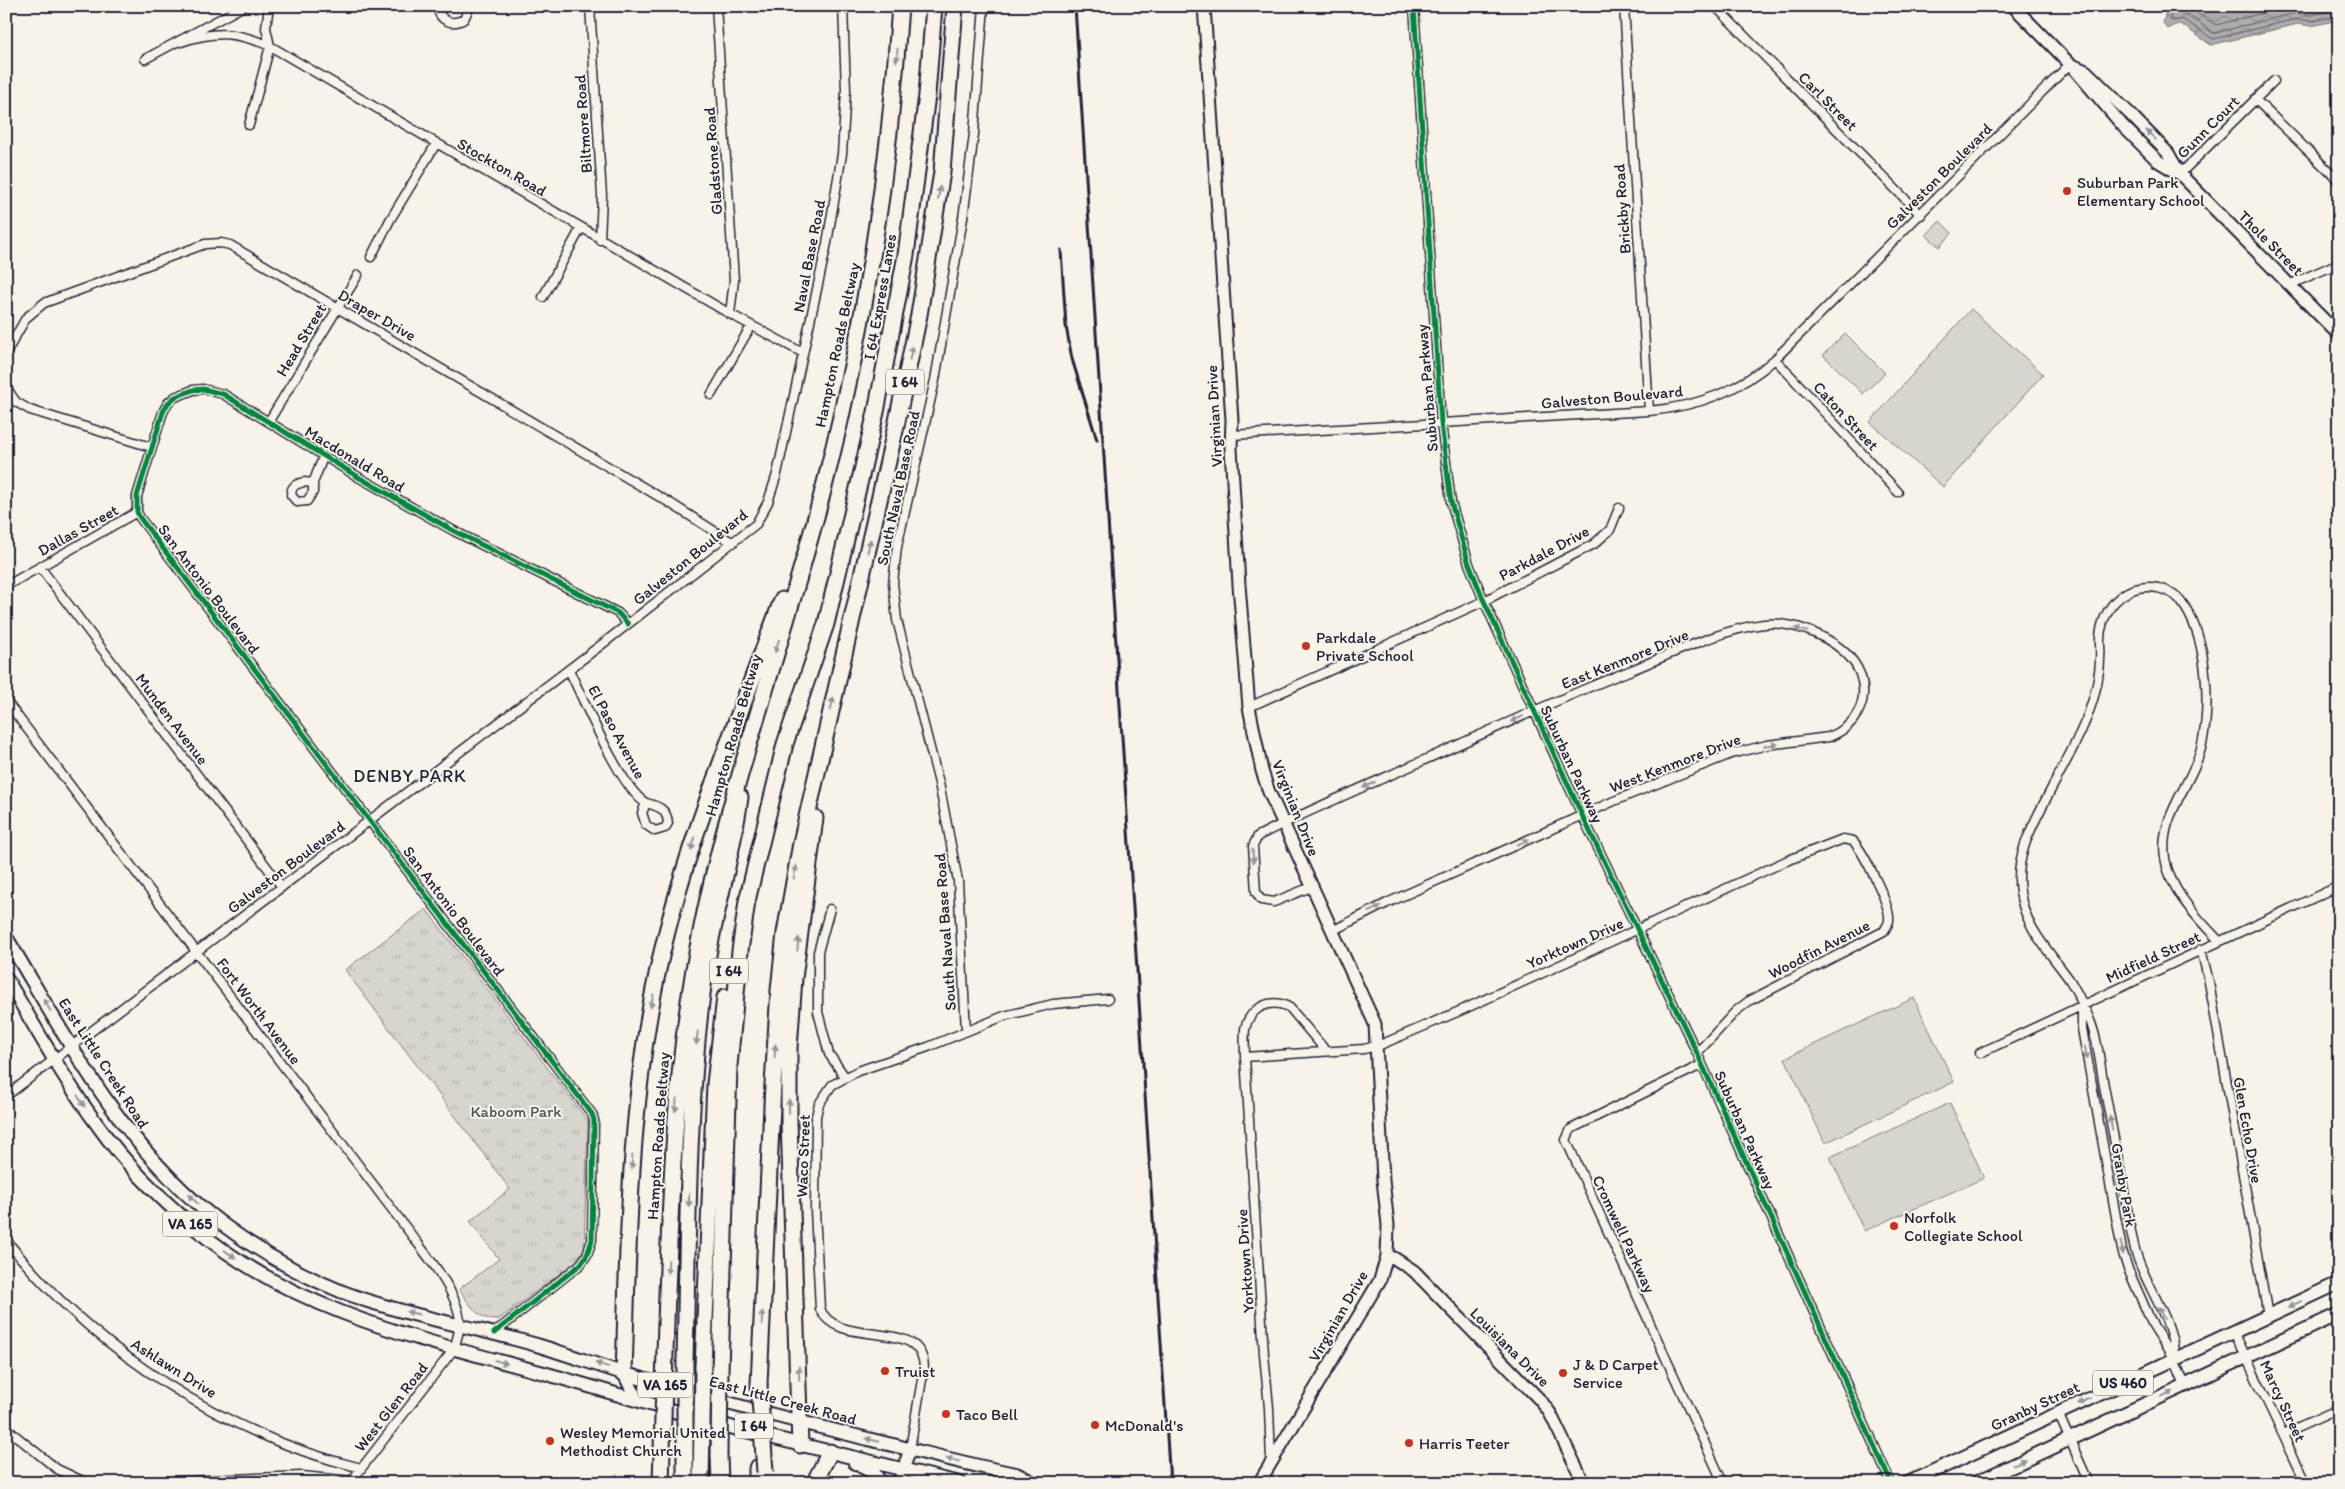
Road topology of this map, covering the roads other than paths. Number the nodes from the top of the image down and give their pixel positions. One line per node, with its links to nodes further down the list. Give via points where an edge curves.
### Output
1 (244, 6): 17 (street)
2 (269, 6): 18 (street, via 266,28)
3 (437, 6): 4 (street, via 444,20 454,23 464,19)
4 (470, 6)
5 (590, 6): 29 (street, Biltmore Road, via 602,196)
6 (716, 6): 36 (street, Gladstone Road, via 734,280)
7 (843, 6): 41 (street, Naval Base Road, via 846,91 842,154 828,242)
8 (900, 6): 38 (highway, Hampton Roads Beltway / I 64, one-way to 38, via 886,160)
9 (934, 6): 59 (highway, I 64 Express Lanes, via 927,95 906,255 876,412)
10 (955, 6): 68 (highway, I 64, one-way to 10, via 919,315 942,172)
11 (984, 6): 87 (street, South Naval Base Road, via 974,134 963,218 935,380 897,547 893,584 897,620 940,783 958,881)
12 (1204, 6): 48 (street, Virginian Drive)
13 (1414, 6): 47 (street, Suburban Parkway)
14 (1624, 6): 45 (street, Brickby Road)
15 (1715, 6): 27 (street, Carl Street)
16 (2013, 6): 20 (street, Thole Street)
17 (181, 42): 18 (street, Stockton Road, via 197,36 223,34); 19 (street)
18 (270, 46): 23 (street); 24 (street, Stockton Road)
19 (146, 60)
20 (2070, 64): 25 (street, Thole Street, via 2118,110 2123,126 2158,161); 27 (street, Galveston Boulevard)
21 (2274, 81): 22 (street, Gunn Court)
22 (2255, 99): 25 (street, Gunn Court); 26 (street, Gunn Court)
23 (249, 125)
24 (436, 144): 28 (street, Stockton Road); 30 (street)
25 (2180, 174): 33 (street, Thole Street)
26 (2339, 181)
27 (1921, 215): 42 (street, Galveston Boulevard)
28 (581, 228): 29 (street, Stockton Road); 34 (street)
29 (600, 240): 36 (street, Stockton Road)
30 (371, 257)
31 (2339, 263): 33 (street)
32 (358, 275): 35 (street, Head Street)
33 (2289, 284): 39 (street, Thole Street)
34 (543, 297)
35 (336, 308): 40 (street, Draper Drive, via 230,245 213,243 44,303 26,318); 46 (street, Head Street); 56 (street, Draper Drive, via 670,503)
36 (730, 314): 37 (street, Stockton Road)
37 (750, 326): 41 (street, Stockton Road); 44 (street)
38 (859, 332): 67 (highway, Hampton Roads Beltway / I 64, one-way to 67, via 826,477); 109 (highway, one-way to 109, via 783,598 697,832 662,950 650,1010 633,1150)
39 (2339, 335)
40 (6, 353)
41 (803, 353): 53 (street, Naval Base Road, via 777,474)
42 (1774, 358): 45 (street, Galveston Boulevard, via 1744,383 1717,396 1677,408); 52 (street, Caton Street)
43 (6, 387): 49 (street, via 16,402 30,410)
44 (711, 395)
45 (1649, 411): 47 (street, Galveston Boulevard)
46 (269, 421): 49 (street, Macdonald Road, via 223,394 192,390 168,403); 50 (street, Macdonald Road)
47 (1441, 423): 48 (street, Galveston Boulevard); 60 (street, Suburban Parkway, via 1451,502 1469,564)
48 (1232, 435): 65 (street, Virginian Drive)
49 (151, 447): 55 (street, Macdonald Road, via 137,496)
50 (324, 455): 51 (street); 61 (street, Macdonald Road, via 476,542 618,612)
51 (313, 483)
52 (1898, 492)
53 (766, 508): 56 (street, Galveston Boulevard, via 756,524)
54 (1619, 508): 60 (street, Parkdale Drive, via 1610,530 1594,544)
55 (137, 512): 57 (street, Dallas Street); 71 (street, San Antonio Boulevard)
56 (732, 543): 61 (street, Galveston Boulevard)
57 (40, 567): 58 (street, Dallas Street); 75 (street, Munden Avenue)
58 (6, 586)
59 (833, 588): 131 (highway, I 64, bridge, via 765,799 733,942 715,1084); 132 (highway, bridge, via 826,624 783,753 747,900 740,951 729,1066)
60 (1484, 601): 65 (street, Parkdale Drive); 66 (street, Suburban Parkway)
61 (628, 624): 63 (street, Galveston Boulevard)
62 (1844, 651): 66 (street, East Kenmore Drive, one-way to 66, via 1836,644 1803,630 1764,624 1705,641); 70 (street, West Kenmore Drive, one-way to 62, via 1731,754 1838,733 1853,720 1863,698 1860,674)
63 (569, 670): 69 (street, El Paso Avenue, via 614,763 638,798); 71 (street, Galveston Boulevard)
64 (6, 701): 83 (street, Fort Worth Avenue)
65 (1249, 707): 72 (street, Virginian Drive, via 1262,771)
66 (1534, 712): 70 (street, Suburban Parkway); 72 (street, East Kenmore Drive, one-way to 72)
67 (747, 748): 129 (highway, Hampton Roads Beltway / I 64, one-way to 129, bridge, via 717,856 682,1045 670,1196); 130 (highway, one-way to 130, bridge, via 737,822 712,932 699,1021 692,1122)
68 (821, 752): 114 (highway, one-way to 68, via 788,1122 789,1048 794,978 811,857); 124 (highway, I 64, one-way to 68, bridge, via 759,1384 779,990 794,878)
69 (646, 803)
70 (1582, 815): 78 (street, Suburban Parkway); 79 (street, West Kenmore Drive, one-way to 70)
71 (369, 821): 75 (street, Galveston Boulevard); 105 (street, San Antonio Boulevard, via 594,1120 592,1240 587,1255 569,1274)
72 (1283, 823): 76 (street, Virginian Drive); 76 (street, East Kenmore Drive, one-way to 76, via 1254,841 1258,896 1274,902)
73 (1831, 844): 78 (street, Yorktown Drive, via 1786,861); 91 (street, Woodfin Avenue, via 1844,839 1856,844 1871,869 1889,915 1888,924 1881,933 1749,1001)
74 (2339, 886): 81 (street, Midfield Street)
75 (282, 887): 83 (street, Galveston Boulevard)
76 (1311, 887): 79 (street, Virginian Drive)
77 (830, 909): 96 (street, via 818,952 818,1012 829,1054)
78 (1638, 930): 88 (street, Yorktown Drive); 91 (street, Suburban Parkway)
79 (1332, 931): 88 (street, Virginian Drive, via 1372,1016 1377,1033)
80 (6, 937): 89 (main road, East Little Creek Road / VA 165, one-way to 80)
81 (2219, 941): 82 (street, Midfield Street); 86 (street, Granby Park, via 2178,892 2164,855 2167,824 2198,757 2205,725 2200,645 2179,598 2154,587 2135,589 2110,607 2101,626 2101,657 2095,694 2082,728 2022,851 2019,865 2020,894 2030,926 2071,982)
82 (2201, 949): 86 (street, Midfield Street); 102 (street, Glen Echo Drive)
83 (196, 952): 89 (street, Galveston Boulevard); 103 (street, Fort Worth Avenue, via 436,1268 453,1299)
84 (6, 978): 94 (main road, VA 165)
85 (1108, 999): 87 (street, Waco Street, via 1025,1009)
86 (2082, 1005): 92 (street, Midfield Street); 108 (street, Granby Park, one-way to 86, via 2173,1338 2137,1256 2095,1035); 108 (street, Granby Park, one-way to 108, via 2082,1029 2124,1256 2154,1328)
87 (966, 1031): 96 (street, Waco Street)
88 (1376, 1046): 90 (street, Yorktown Drive); 99 (street, Virginian Drive, via 1388,1218)
89 (72, 1047): 94 (street, Galveston Boulevard); 103 (main road, East Little Creek Road / VA 165, one-way to 89, via 359,1298 292,1267 233,1232 193,1199 135,1140)
90 (1326, 1051): 93 (street, Yorktown Drive); 93 (street, Yorktown Drive, via 1290,1008 1270,1003 1250,1017 1244,1036)
91 (1696, 1053): 95 (street, Suburban Parkway)
92 (1980, 1054)
93 (1245, 1057): 121 (street, Yorktown Drive)
94 (55, 1060): 97 (street, Galveston Boulevard); 106 (main road, VA 165, one-way to 106, via 99,1128 122,1156 172,1208 226,1252 321,1306)
95 (1701, 1065): 140 (street, Cromwell Parkway, via 1571,1129 1566,1140); 141 (street, Suburban Parkway)
96 (844, 1077): 119 (street, Waco Street, via 825,1093 816,1116 815,1210 820,1310 824,1318 836,1327 903,1338 920,1350 924,1368)
97 (6, 1096)
98 (6, 1240): 122 (street, Ashlawn Drive, via 70,1309 172,1388 294,1448 328,1461)
99 (1387, 1256): 121 (street, Virginian Drive, via 1380,1280 1368,1302); 139 (street, Louisiana Drive, via 1414,1272 1540,1401 1550,1413)
100 (2339, 1283): 102 (main road, Granby Street / US 460, one-way to 102)
101 (2339, 1314): 107 (main road, US 460)
102 (2268, 1316): 104 (main road, Granby Street / US 460)
103 (460, 1324): 105 (main road, East Little Creek Road / VA 165); 106 (street, Fort Worth Avenue)
104 (2234, 1332): 107 (street, Marcy Street); 108 (main road, Granby Street / US 460)
105 (494, 1333): 109 (main road, East Little Creek Road / VA 165, one-way to 105)
106 (454, 1350): 111 (main road, VA 165, one-way to 111); 122 (street, West Glen Road)
107 (2246, 1357): 110 (main road, US 460); 116 (street, Marcy Street)
108 (2174, 1359): 110 (street, Granby Park); 113 (main road, Granby Street / US 460, one-way to 113)
109 (624, 1373): 111 (main road); 114 (main road, East Little Creek Road / VA 165)
110 (2185, 1385): 117 (main road, US 460, one-way to 110)
111 (637, 1400): 118 (main road, VA 165)
112 (2339, 1409): 116 (street)
113 (2058, 1413): 117 (street); 142 (main road, Granby Street / US 460)
114 (800, 1422): 118 (highway); 119 (main road, East Little Creek Road / VA 165, one-way to 114)
115 (6, 1428): 127 (street, via 58,1469)
116 (2283, 1434): 145 (street, Marcy Street)
117 (2069, 1439): 143 (main road, US 460, one-way to 117); 144 (street)
118 (800, 1444): 120 (main road, VA 165)
119 (910, 1449): 123 (street); 137 (main road, East Little Creek Road / VA 165, one-way to 119, via 1016,1474)
120 (830, 1452): 123 (main road, VA 165); 133 (highway); 134 (main road, via 868,1469 881,1479)
121 (1271, 1462): 138 (street, Virginian Drive)
122 (361, 1468): 126 (street, West Glen Road)
123 (905, 1469): 135 (street); 136 (main road, VA 165)
124 (761, 1476)
125 (175, 1482): 126 (street, via 302,1476); 128 (street)
126 (351, 1482)
127 (87, 1483)
128 (138, 1483)
129 (661, 1483)
130 (685, 1483)
131 (701, 1483)
132 (720, 1483)
133 (814, 1483)
134 (881, 1483)
135 (900, 1483)
136 (960, 1483)
137 (1034, 1483)
138 (1259, 1483)
139 (1584, 1483)
140 (1723, 1483)
141 (1891, 1483)
142 (1908, 1483)
143 (1975, 1483)
144 (2090, 1483)
145 (2306, 1483)

